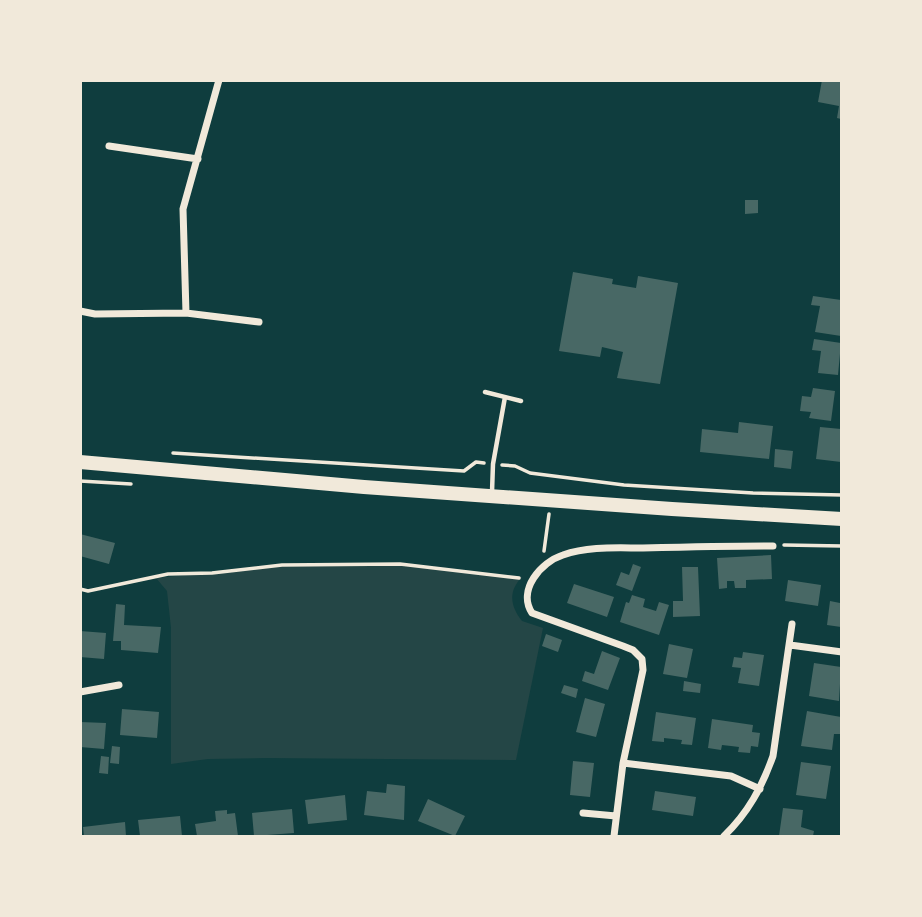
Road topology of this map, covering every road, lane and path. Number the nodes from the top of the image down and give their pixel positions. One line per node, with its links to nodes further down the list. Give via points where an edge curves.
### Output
1 (219, 80): 3 (street)
2 (109, 146): 3 (street)
3 (198, 159): 5 (street, via 183,209)
4 (80, 311): 5 (street)
5 (186, 313): 6 (street)
6 (259, 323)
7 (485, 393): 8 (lane)
8 (505, 397): 9 (lane); 12 (lane)
9 (522, 401)
10 (163, 452): 12 (path, via 464,471 476,462)
11 (80, 461): 14 (main road)
12 (493, 464): 13 (path, via 624,485); 14 (lane)
13 (842, 495)
14 (492, 496): 16 (main road)
15 (549, 514): 19 (path)
16 (842, 519)
17 (773, 545): 18 (path); 19 (street, via 597,549 565,554)
18 (842, 546)
19 (543, 567): 20 (street)
20 (532, 580): 21 (path, via 400,564 282,565 169,574); 27 (street, via 526,600 532,612 633,650 642,659)
21 (80, 589)
22 (792, 624): 23 (street)
23 (790, 645): 24 (street); 28 (street, via 774,756)
24 (842, 652)
25 (119, 685): 26 (street)
26 (80, 692)
27 (623, 763): 28 (street, via 731,776); 30 (street)
28 (760, 789): 32 (street)
29 (583, 813): 30 (street)
30 (616, 816): 31 (street)
31 (614, 836)
32 (724, 836)

